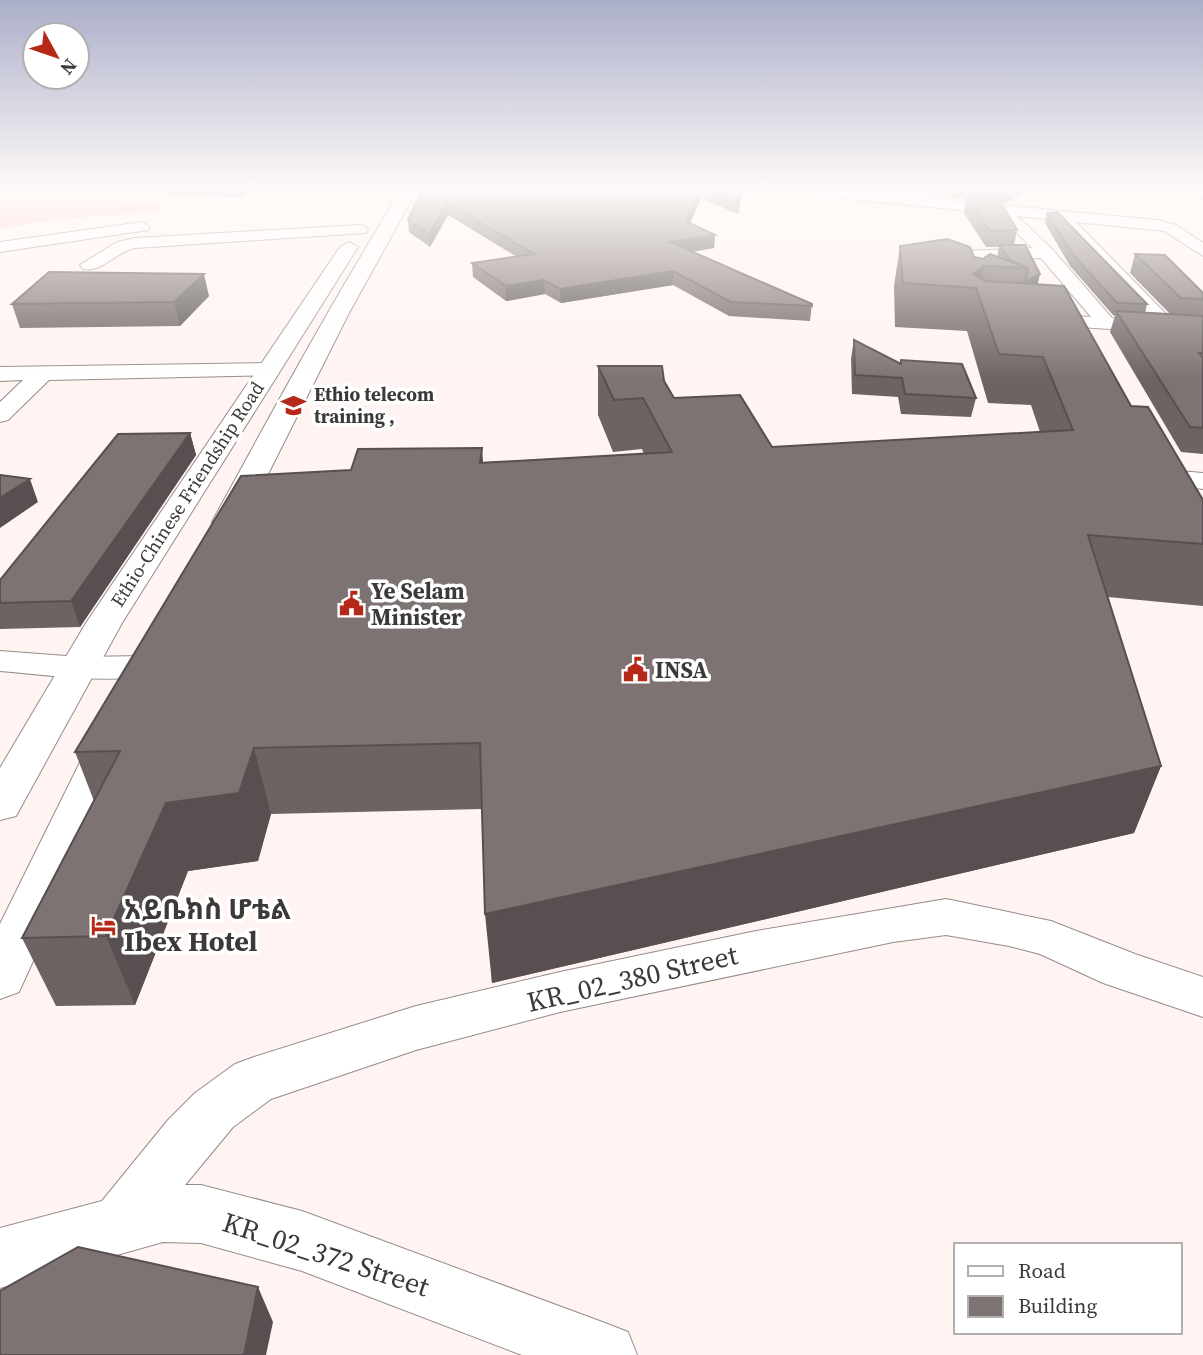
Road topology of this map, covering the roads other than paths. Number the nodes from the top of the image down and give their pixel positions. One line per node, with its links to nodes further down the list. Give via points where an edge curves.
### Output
1 (108, 253): 8 (street)
2 (351, 253): 16 (main road, Ethio-Chinese Friendship Road)
3 (355, 253): 22 (main road, Ethio-Chinese Friendship Road)
4 (1037, 253): 10 (street, via 971,255)
5 (1046, 253): 12 (street)
6 (1099, 253): 7 (street)
7 (1110, 264): 9 (street); 13 (street)
8 (89, 265)
9 (1137, 266)
10 (973, 292)
11 (1017, 319): 12 (street)
12 (1095, 324): 13 (street); 15 (street)
13 (1168, 328): 14 (street)
14 (1203, 330)
15 (1097, 347)
16 (268, 370): 18 (street); 26 (main road, Ethio-Chinese Friendship Road)
17 (0, 374): 18 (street)
18 (42, 374): 19 (street)
19 (0, 415)
20 (1182, 474): 21 (street)
21 (1203, 505)
22 (211, 555)
23 (165, 634): 25 (main road)
24 (0, 661): 26 (street)
25 (146, 666): 26 (street); 28 (main road)
26 (79, 667): 27 (main road, Ethio-Chinese Friendship Road)
27 (0, 805)
28 (0, 977)
29 (1203, 997): 30 (street, KR_02_380 Street, via 1121,970 1051,939 946,917 757,950 416,1028 254,1081 214,1110 187,1138)
30 (120, 1224): 31 (street, KR_02_372 Street); 32 (street, KR_02_372 Street, via 163,1213 201,1214 302,1241)
31 (0, 1258)
32 (605, 1355)

